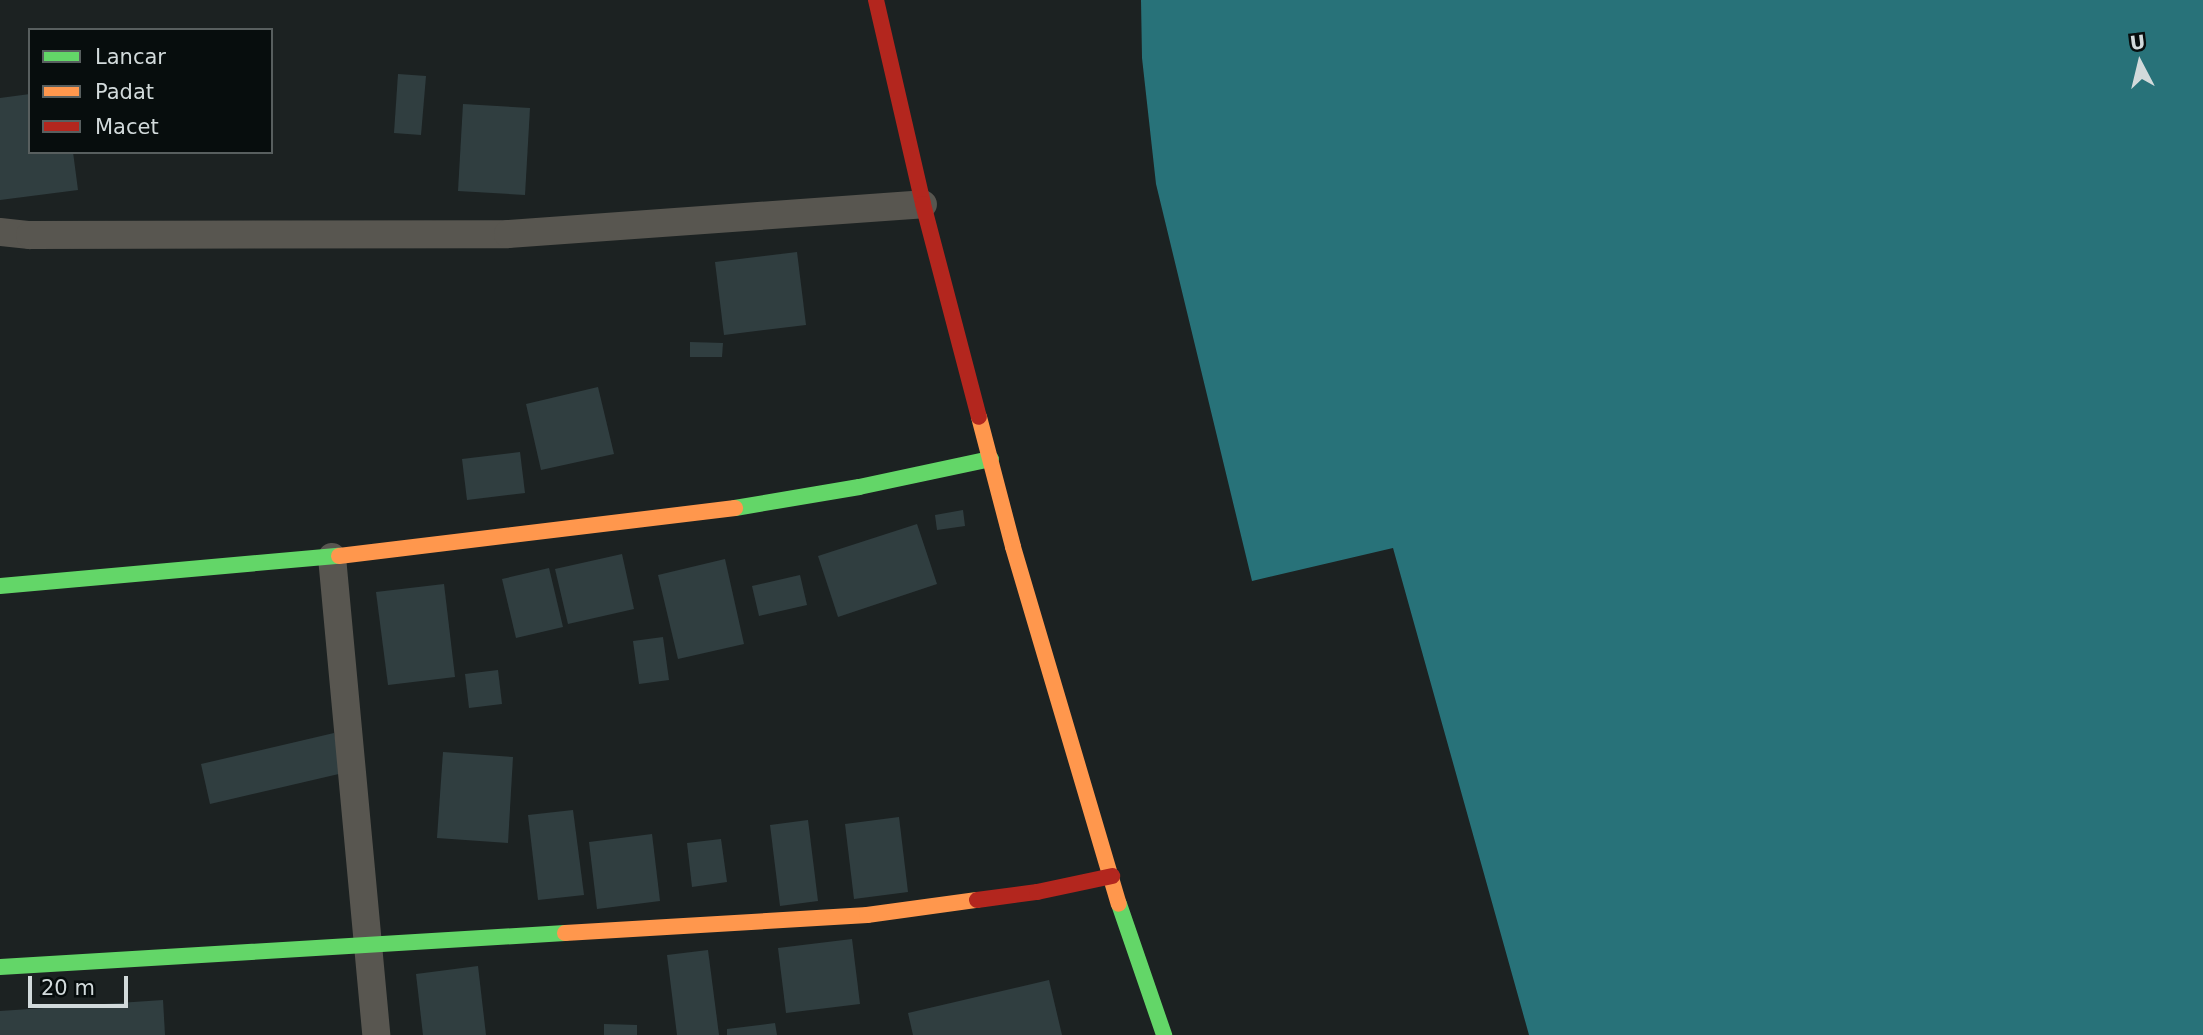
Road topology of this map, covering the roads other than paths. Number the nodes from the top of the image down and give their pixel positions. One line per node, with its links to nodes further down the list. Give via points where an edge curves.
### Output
1 (876, 0): 2 (main road)
2 (923, 204): 3 (street, via 508,234); 4 (main road)
3 (0, 232)
4 (991, 459): 5 (main road, via 692,515); 7 (main road)
5 (332, 557): 6 (main road); 8 (street)
6 (0, 586)
7 (1112, 876): 8 (main road, via 1037,892 867,915); 11 (main road)
8 (368, 945): 9 (main road); 10 (street)
9 (0, 967)
10 (376, 1035)
11 (1164, 1035)

